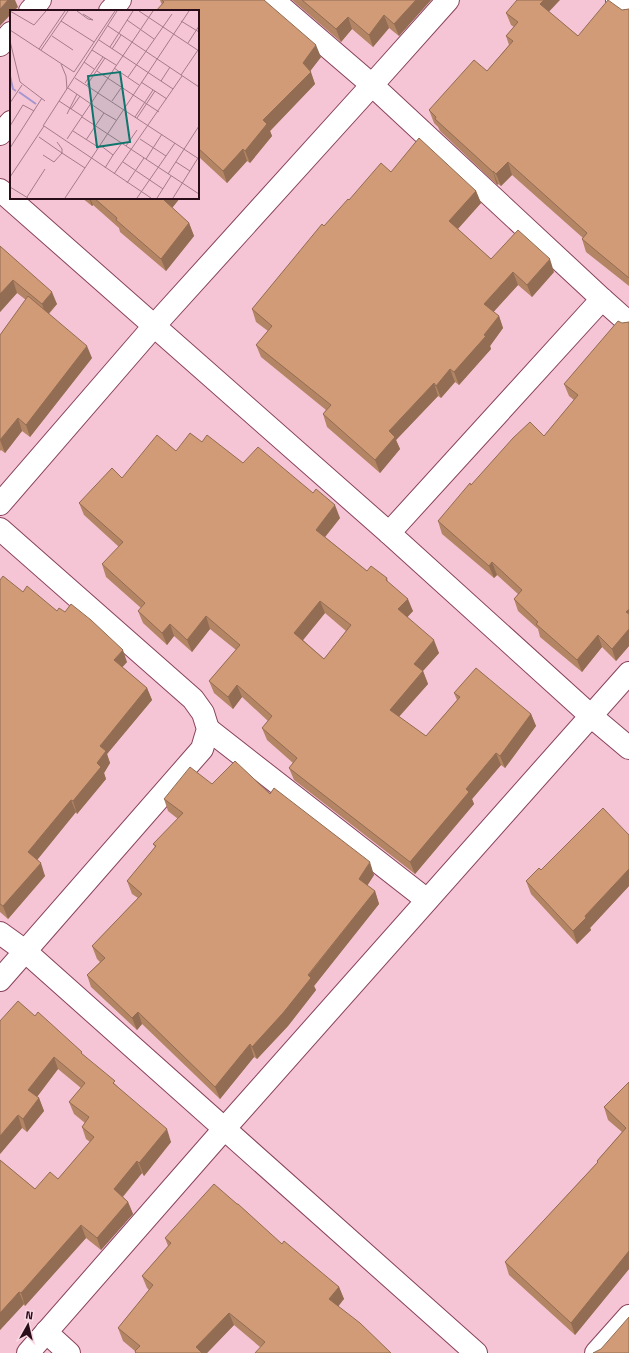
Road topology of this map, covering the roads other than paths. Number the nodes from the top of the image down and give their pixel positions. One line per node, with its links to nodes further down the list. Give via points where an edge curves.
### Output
1 (40, 0): 6 (street)
2 (120, 0): 7 (street)
3 (273, 0): 11 (street)
4 (448, 0): 11 (street)
5 (617, 0): 8 (street)
6 (31, 10)
7 (111, 10)
8 (629, 10)
9 (10, 34): 10 (street)
10 (0, 45)
11 (372, 86): 17 (street); 19 (street)
12 (10, 123): 13 (street)
13 (0, 134)
14 (0, 190): 15 (street)
15 (10, 199)
16 (10, 199): 19 (street)
17 (602, 299): 18 (street); 22 (street)
18 (629, 323)
19 (154, 326): 20 (street); 22 (street)
20 (0, 504)
21 (0, 529): 25 (street, via 193,699 203,713)
22 (389, 533): 24 (street)
23 (629, 673): 24 (street)
24 (591, 716): 26 (street); 27 (street)
25 (208, 729): 27 (street); 29 (street, via 202,749)
26 (629, 748)
27 (427, 900): 31 (street)
28 (0, 933): 29 (street)
29 (25, 951): 30 (street); 31 (street)
30 (0, 980)
31 (224, 1128): 33 (street); 34 (street)
32 (629, 1316): 37 (street)
33 (46, 1332): 35 (street); 36 (street)
34 (470, 1351)
35 (28, 1353)
36 (69, 1353)
37 (596, 1353)

